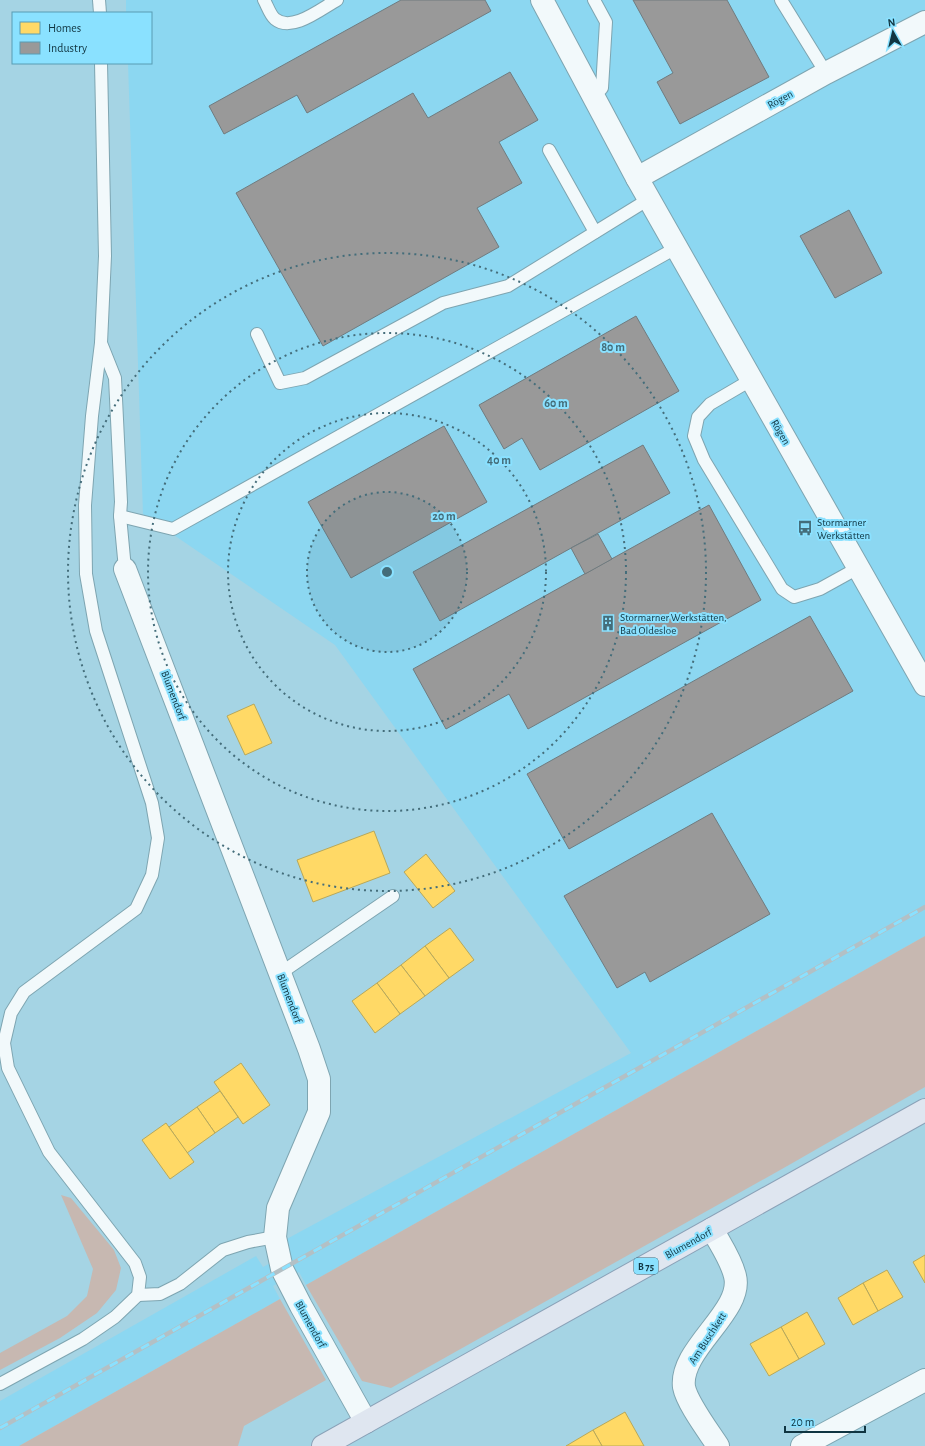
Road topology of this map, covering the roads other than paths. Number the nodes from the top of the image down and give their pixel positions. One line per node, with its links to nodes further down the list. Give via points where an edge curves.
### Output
1 (100, 0): 7 (lane)
2 (264, 0): 3 (lane, via 275,19 287,23 299,22)
3 (337, 0)
4 (542, 0): 11 (street, Rögen)
5 (594, 0): 11 (lane, via 606,22 602,88)
6 (781, 0): 10 (lane)
7 (100, 12)
8 (925, 22): 10 (street, Rögen)
9 (101, 64): 18 (lane, via 105,256)
10 (826, 74): 13 (street, Rögen)
11 (594, 96): 13 (street, Rögen)
12 (549, 150): 15 (lane)
13 (637, 178): 14 (street, Rögen)
14 (649, 200): 15 (lane); 16 (street, Rögen)
15 (595, 232): 17 (lane, via 508,286 443,303 305,378 280,383)
16 (676, 248): 19 (street, Rögen); 20 (lane, via 173,529)
17 (256, 334)
18 (101, 343): 20 (lane, via 115,378); 29 (lane, via 85,505 86,574 96,631 152,803 158,838 152,875 136,909 24,992 10,1013 4,1043 8,1068 49,1152 136,1263 140,1277)
19 (751, 380): 21 (street, Rögen); 21 (lane, via 710,404 698,417 694,436 704,460 782,589 794,597 820,589)
20 (120, 516): 22 (lane)
21 (858, 568): 23 (street, Rögen)
22 (125, 569): 25 (street, Blumendorf)
23 (925, 685)
24 (393, 896): 25 (lane, via 288,968)
25 (281, 976): 28 (street, Blumendorf, via 318,1079 319,1112 278,1208)
26 (925, 1110): 27 (main road, Blumendorf / B 75)
27 (712, 1229): 32 (main road, Blumendorf / B 75); 34 (street, Am Buschkett, via 736,1276 736,1288 730,1303 694,1354 685,1375 684,1388)
28 (275, 1237): 29 (lane, via 223,1250 180,1284 160,1294); 32 (street, Blumendorf, via 282,1269)
29 (138, 1295): 31 (lane, via 115,1317 83,1339)
30 (925, 1380): 35 (street)
31 (0, 1384)
32 (366, 1422): 33 (main road, Blumendorf / B 75)
33 (323, 1446)
34 (718, 1446)
35 (802, 1446)

